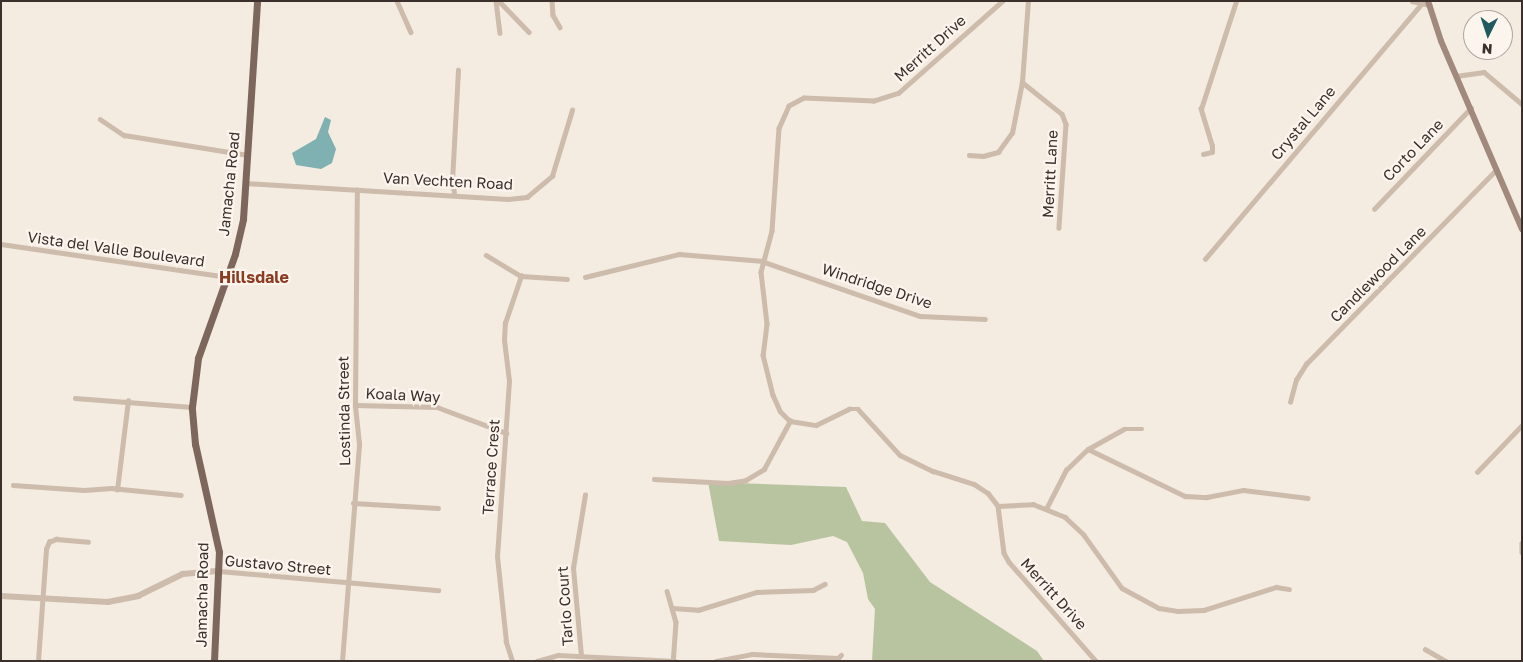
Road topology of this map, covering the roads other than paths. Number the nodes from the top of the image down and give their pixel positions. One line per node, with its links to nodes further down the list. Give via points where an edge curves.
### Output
1 (257, 1): 23 (main road, Jamacha Road)
2 (397, 1): 12 (street)
3 (498, 1): 13 (street); 14 (street)
4 (552, 1): 11 (street, via 552,14)
5 (1003, 1): 35 (street, Merritt Drive, via 899,93 874,101 804,98 789,106 779,128 772,231)
6 (1028, 1): 17 (street)
7 (1236, 1): 22 (street, via 1201,109 1212,146 1212,152)
8 (1412, 1): 10 (street)
9 (1429, 3): 10 (street); 16 (main road)
10 (1421, 4): 34 (street, Crystal Lane)
11 (560, 27)
12 (412, 32)
13 (529, 32)
14 (500, 33)
15 (458, 70): 28 (street)
16 (1456, 76): 18 (street, via 1484,72); 19 (main road)
17 (1022, 82): 24 (street, via 1017,119 1004,146 990,155); 30 (street, Merritt Lane, via 1062,114 1066,124)
18 (1522, 104)
19 (1471, 108): 25 (main road); 29 (street, Corto Lane)
20 (572, 110): 28 (street, Van Vechten Road, via 552,176 539,190 527,197 508,199)
21 (100, 119): 23 (street, via 124,135)
22 (1203, 154)
23 (247, 155): 26 (main road, Jamacha Road)
24 (969, 155)
25 (1496, 170): 31 (main road); 43 (street, Candlewood Lane, via 1306,364 1296,380)
26 (245, 183): 27 (street, Van Vechten Road); 37 (main road, Jamacha Road, via 242,218)
27 (356, 190): 28 (street, Van Vechten Road); 44 (street, Lostinda Street)
28 (454, 193)
29 (1374, 209)
30 (1059, 228)
31 (1522, 229)
32 (1, 244): 37 (street, Vista del Valle Boulevard)
33 (486, 255): 36 (street)
34 (1205, 259)
35 (764, 262): 38 (street, Windridge Drive, via 679,254); 40 (street, Windridge Drive, via 920,316); 46 (street, Merritt Drive, via 760,283 767,324 763,355 773,395 780,411)
36 (521, 276): 39 (street); 49 (street, Terrace Crest, via 505,323 509,382)
37 (226, 277): 45 (main road, Jamacha Road, via 198,358)
38 (585, 277)
39 (567, 279)
40 (985, 319)
41 (75, 398): 42 (street)
42 (128, 402): 45 (street); 54 (street)
43 (1290, 402)
44 (355, 405): 49 (street, Koala Way, via 437,408); 58 (street, Lostinda Street, via 359,444)
45 (192, 407): 65 (main road, Jamacha Road, via 195,444 216,530)
46 (790, 422): 52 (street, via 764,469 746,480 728,484); 59 (street, via 816,425 849,409 858,409 900,455 933,471 979,486)
47 (1522, 425): 51 (street)
48 (1142, 429): 50 (street, via 1124,430)
49 (506, 433): 80 (street, Terrace Crest, via 497,557 506,642)
50 (1088, 449): 57 (street, via 1185,496 1207,497 1243,490); 61 (street, via 1066,470)
51 (1477, 472)
52 (654, 479)
53 (13, 485): 54 (street)
54 (117, 490): 55 (street)
55 (181, 495)
56 (585, 495): 76 (street, Tarlo Court, via 573,568)
57 (1308, 498)
58 (354, 503): 60 (street); 66 (street, Lostinda Street)
59 (998, 506): 61 (street, via 1033,504); 84 (street, Merritt Drive, via 1004,553 1009,562)
60 (438, 508)
61 (1046, 509): 68 (street, via 1076,526 1122,588 1151,605 1195,611 1276,587)
62 (88, 542): 72 (street, via 56,539 49,542)
63 (1521, 544): 64 (street)
64 (1522, 552)
65 (218, 571): 66 (street, Gustavo Street); 72 (street, Gustavo Street, via 183,574 138,596 108,602); 78 (main road, Jamacha Road)
66 (347, 583): 69 (street, Gustavo Street); 79 (street, Lostinda Street)
67 (825, 584): 73 (street, via 813,590 757,592 698,610)
68 (1289, 589)
69 (438, 590)
70 (666, 591): 73 (street)
71 (1, 596): 72 (street, Gustavo Street)
72 (42, 598): 77 (street)
73 (672, 608): 82 (street, via 676,622)
74 (1425, 649): 85 (street)
75 (841, 655): 83 (street, via 838,658 752,654)
76 (581, 656): 81 (street, via 552,656); 82 (street)
77 (38, 661)
78 (214, 661)
79 (342, 661)
80 (512, 661)
81 (537, 661)
82 (673, 661)
83 (716, 661)
84 (1096, 661)
85 (1446, 661)

